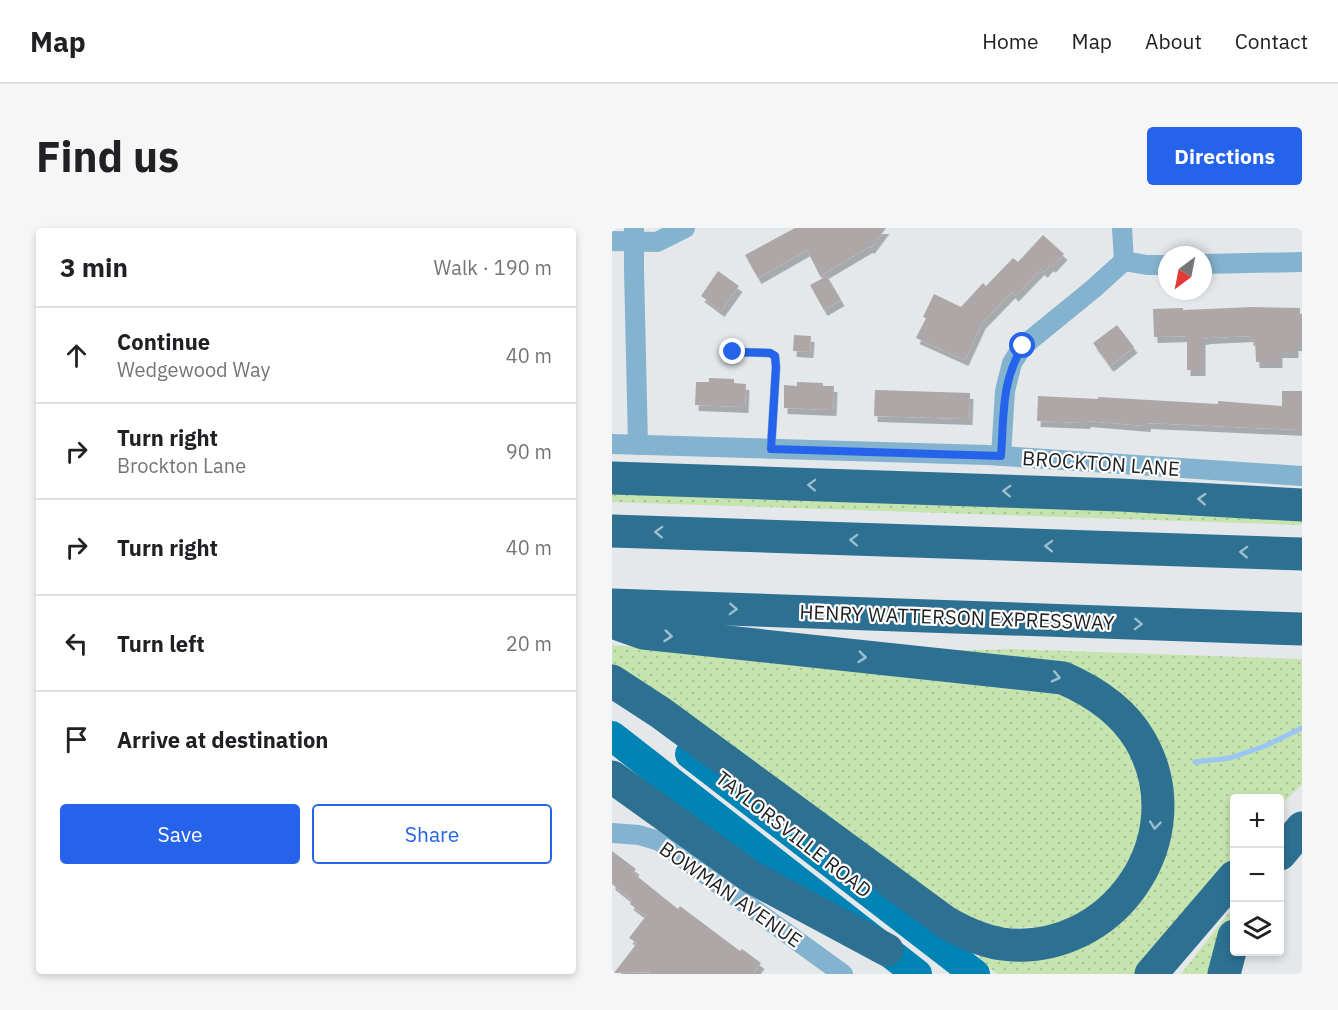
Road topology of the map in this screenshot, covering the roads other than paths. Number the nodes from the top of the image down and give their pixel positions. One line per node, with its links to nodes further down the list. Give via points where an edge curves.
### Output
1 (685, 228): 3 (street, via 657,242)
2 (1122, 228): 5 (street)
3 (634, 236): 4 (street); 11 (street)
4 (612, 241)
5 (1124, 261): 8 (street); 13 (street, via 1023,346 1012,363 1005,391)
6 (1302, 262): 7 (street)
7 (1212, 264)
8 (1158, 265)
9 (733, 352): 12 (lane, via 775,356)
10 (612, 444): 11 (street, BROCKTON LANE)
11 (638, 445): 12 (street, BROCKTON LANE)
12 (771, 449): 13 (street, BROCKTON LANE)
13 (1001, 456): 14 (street, BROCKTON LANE)
14 (1302, 477)
15 (612, 478): 16 (highway, one-way to 15)
16 (1302, 505)
17 (612, 531): 18 (highway, one-way to 17)
18 (1302, 554)
19 (612, 605): 21 (highway, HENRY WATTERSON EXPRESSWAY, one-way to 21)
20 (612, 622): 22 (highway, one-way to 22, via 643,633 1063,678 1105,701 1139,738 1156,784 1153,842 1125,896 1082,932 1024,945 1000,944 947,923)
21 (1302, 629)
22 (612, 681)
23 (612, 693): 37 (main road, TAYLORSVILLE ROAD)
24 (612, 736): 32 (main road, TAYLORSVILLE ROAD)
25 (612, 777): 32 (highway, via 753,878)
26 (1302, 802): 27 (highway)
27 (1284, 820)
28 (1302, 828): 30 (highway)
29 (612, 833): 34 (street, BOWMAN AVENUE, via 659,841)
30 (1284, 849)
31 (1230, 882): 38 (highway)
32 (887, 950): 36 (main road, TAYLORSVILLE ROAD)
33 (1230, 951): 39 (highway)
34 (821, 968): 35 (street, BOWMAN AVENUE)
35 (843, 974)
36 (917, 974)
37 (975, 974)
38 (1151, 974)
39 (1224, 974)

